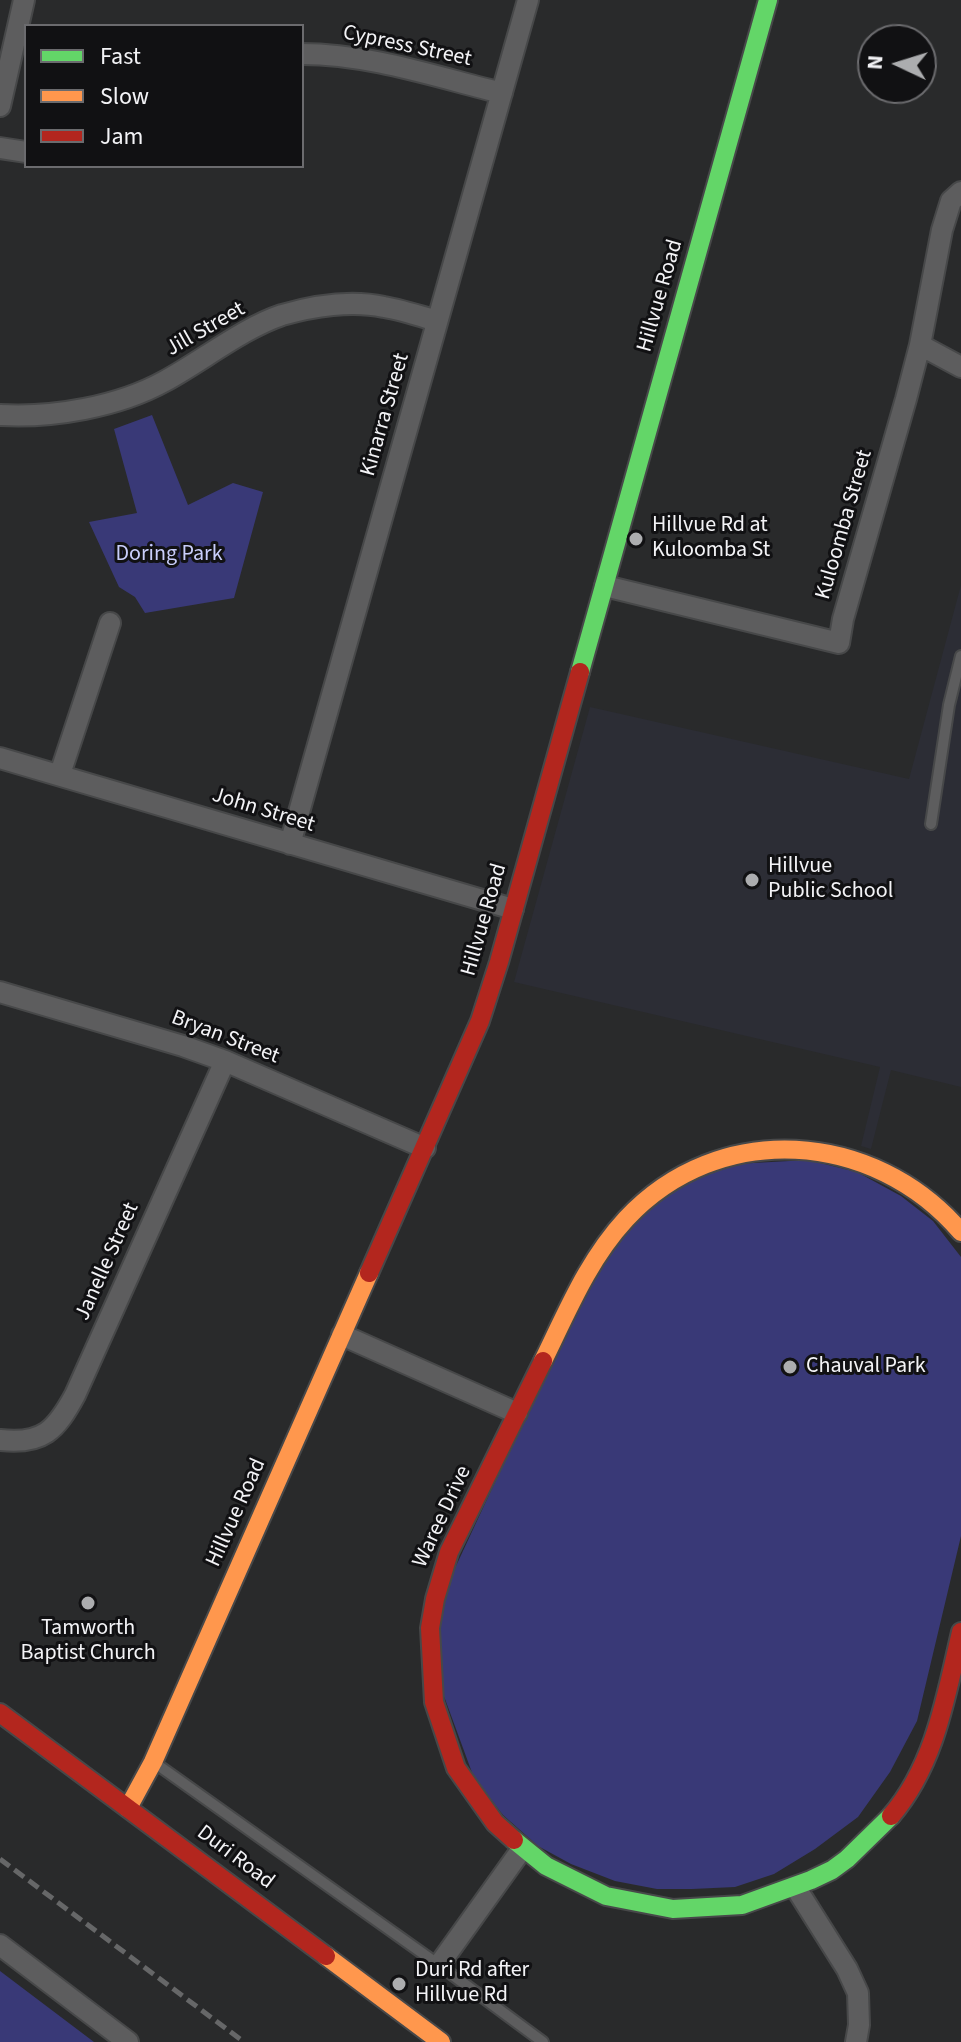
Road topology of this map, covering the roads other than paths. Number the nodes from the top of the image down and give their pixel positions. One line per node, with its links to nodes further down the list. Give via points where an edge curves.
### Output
1 (24, 0): 6 (street)
2 (528, 0): 5 (street, Kinarra Street)
3 (768, 0): 14 (street, Hillvue Road)
4 (304, 54): 5 (street, Cypress Street, via 374,61)
5 (502, 93): 10 (street, Kinarra Street)
6 (0, 106)
7 (0, 148): 8 (street)
8 (24, 152)
9 (961, 192): 11 (street, Kuloomba Street, via 951,201 942,230)
10 (437, 321): 13 (street, Jill Street, via 382,306 314,307 250,330 162,383 113,402); 20 (street, Kinarra Street)
11 (920, 345): 12 (street); 14 (street, Kuloomba Street, via 839,643)
12 (961, 367)
13 (0, 415)
14 (605, 586): 21 (street, Hillvue Road)
15 (110, 623): 18 (street)
16 (961, 656): 19 (lane)
17 (0, 758): 18 (street, John Street)
18 (60, 774): 20 (street, John Street)
19 (931, 824)
20 (290, 844): 21 (street, John Street)
21 (513, 909): 24 (street, Hillvue Road, via 480,1021)
22 (0, 992): 23 (street, Bryan Street)
23 (225, 1061): 24 (street, Bryan Street); 28 (street, Janelle Street, via 62,1420 35,1438)
24 (425, 1148): 26 (street, Hillvue Road)
25 (961, 1232): 27 (street, Waree Drive, via 906,1183 872,1165 830,1153 771,1150 701,1166 651,1196 609,1237)
26 (342, 1335): 27 (street); 31 (street, Hillvue Road)
27 (517, 1413): 33 (street, Waree Drive, via 449,1552 436,1592 430,1668 435,1705 460,1774 493,1822)
28 (0, 1440)
29 (961, 1632): 34 (street, Waree Drive, via 932,1749 908,1794 868,1841 837,1867)
30 (0, 1713): 32 (street, Duri Road)
31 (153, 1762): 32 (street, Hillvue Road); 36 (lane)
32 (128, 1808): 38 (street, Duri Road)
33 (522, 1849): 34 (street, Waree Drive, via 594,1893 658,1909 733,1907); 36 (street)
34 (796, 1888): 40 (street, via 858,1993)
35 (0, 1945): 37 (street)
36 (439, 1965): 39 (lane)
37 (128, 2042)
38 (441, 2042)
39 (543, 2042)
40 (856, 2042)

